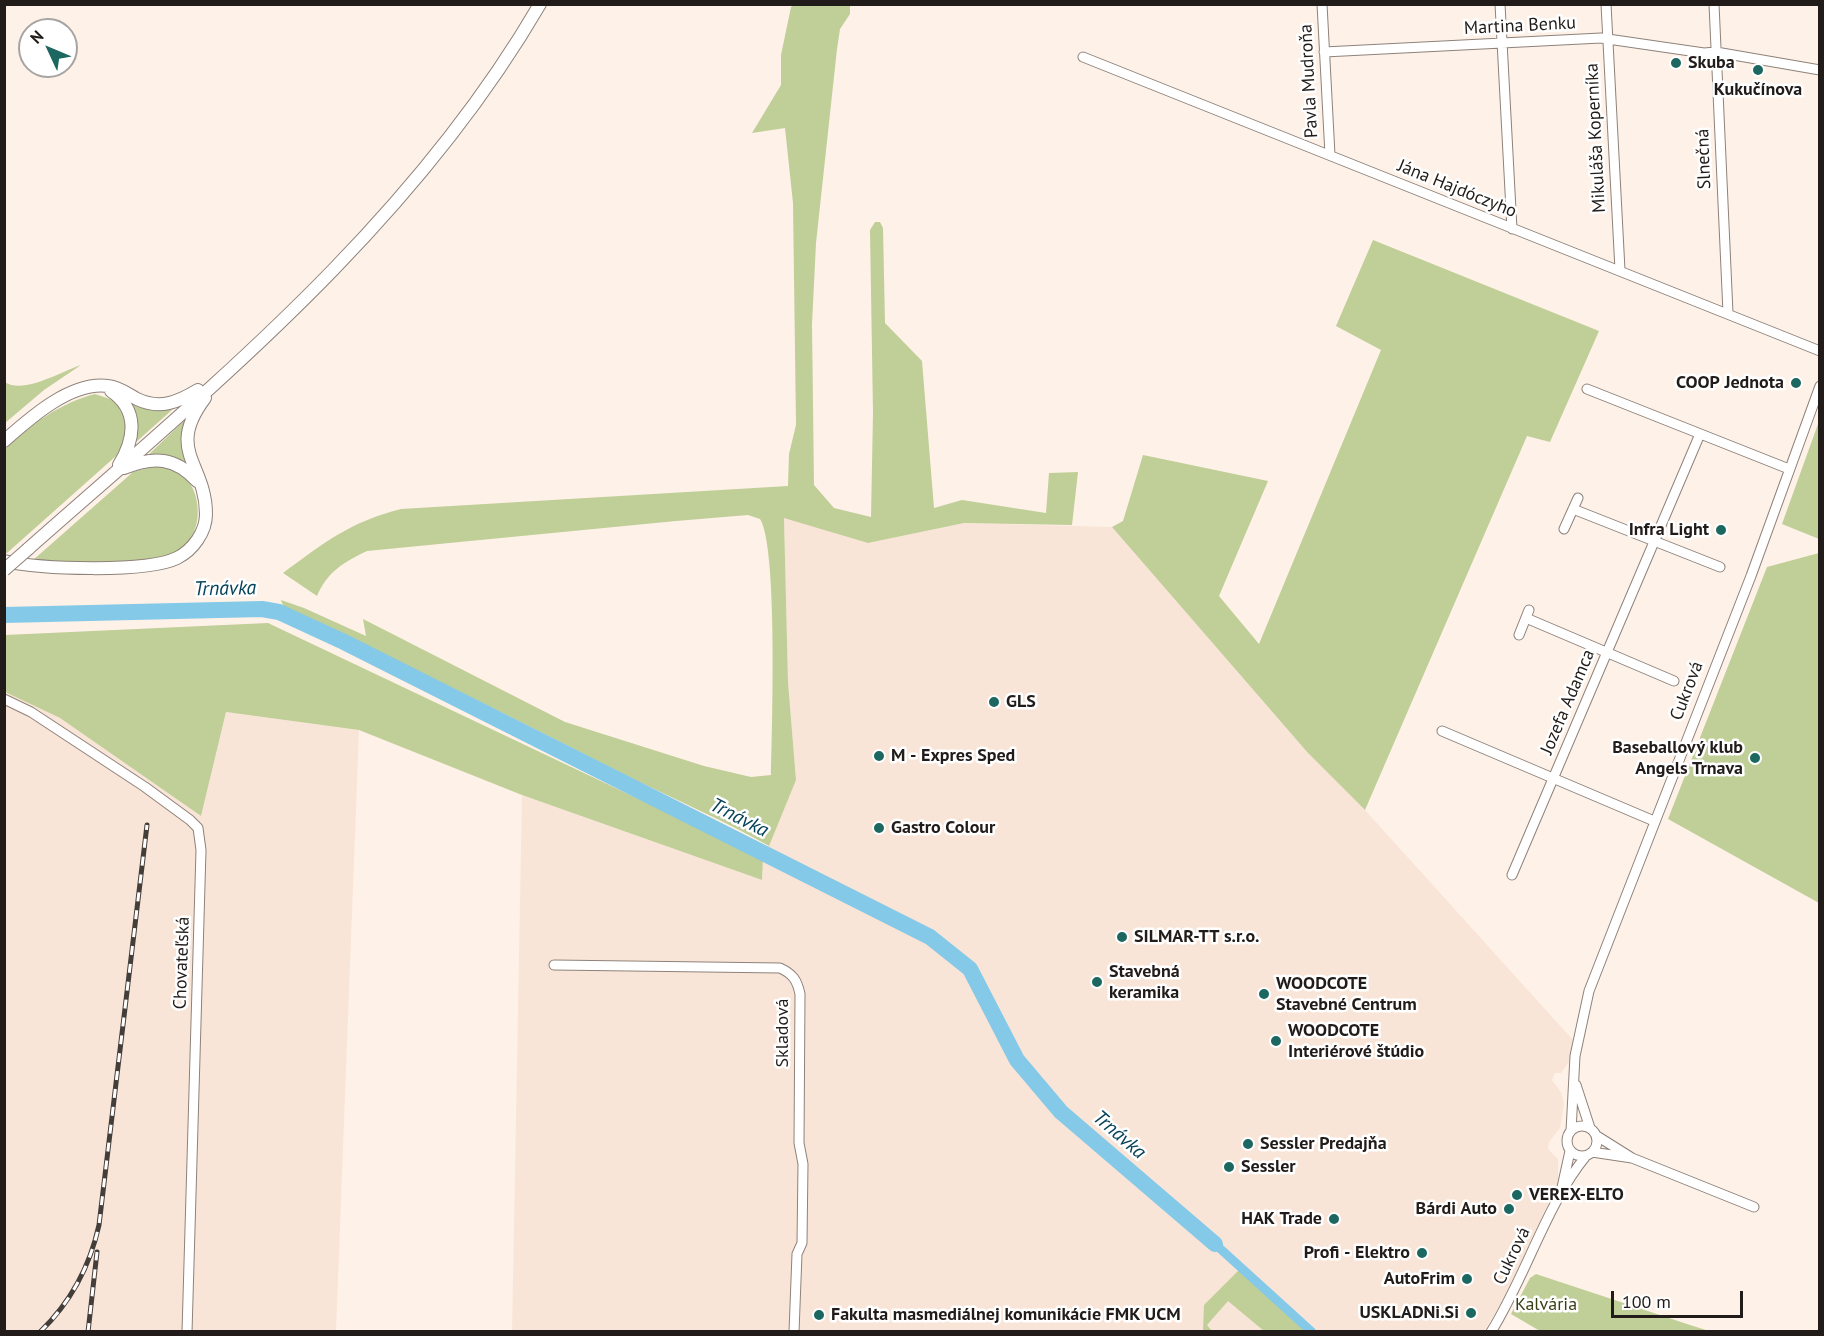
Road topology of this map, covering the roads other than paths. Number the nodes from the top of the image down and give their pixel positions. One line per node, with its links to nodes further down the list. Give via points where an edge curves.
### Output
1 (540, 4): 17 (main road, via 477,102 407,192 309,297)
2 (1322, 4): 8 (street, Pavla Mudroňa)
3 (1500, 4): 7 (street)
4 (1606, 4): 6 (street, Mikuláša Koperníka)
5 (1714, 4): 9 (street, Slnečná)
6 (1607, 38): 7 (street, Martina Benku); 9 (street, Martina Benku); 14 (street, Mikuláša Koperníka)
7 (1502, 43): 8 (street, Martina Benku); 13 (street)
8 (1324, 52): 12 (street, Pavla Mudroňa)
9 (1716, 52): 11 (street); 15 (street, Slnečná)
10 (1083, 57): 12 (street, Jána Hajdóczyho)
11 (1820, 70)
12 (1330, 155): 13 (street, Jána Hajdóczyho)
13 (1512, 229): 14 (street, Jána Hajdóczyho)
14 (1620, 270): 15 (street, Jána Hajdóczyho)
15 (1728, 313): 16 (street, Jána Hajdóczyho)
16 (1820, 351)
17 (222, 375): 18 (main road, via 180,400 165,404 144,402 122,390); 24 (main road); 25 (main road, via 188,425 188,450)
18 (103, 386): 22 (main road, via 68,395); 24 (main road, via 121,399 132,417 129,443)
19 (1820, 386): 23 (street, Cukrová)
20 (1587, 389): 21 (street)
21 (1701, 434): 23 (street); 29 (street, Jozefa Adamca)
22 (4, 441)
23 (1789, 469): 39 (street, Cukrová)
24 (115, 472): 25 (main road, via 147,460 166,460 183,468); 32 (main road, bridge)
25 (201, 486): 30 (main road, via 206,504 203,530 192,548 171,561 142,566 48,567)
26 (1578, 498): 27 (street)
27 (1573, 509): 28 (street); 29 (street)
28 (1564, 529)
29 (1655, 542): 31 (street); 34 (street, Jozefa Adamca)
30 (4, 561)
31 (1720, 567)
32 (4, 570)
33 (1519, 635): 34 (street, via 1528,614)
34 (1607, 653): 35 (street); 38 (street, Jozefa Adamca)
35 (1674, 681)
36 (4, 699): 50 (street, Chovateľská, via 31,712 145,787 198,828 201,850)
37 (1442, 730): 38 (street)
38 (1554, 778): 39 (street); 40 (street, Jozefa Adamca)
39 (1654, 821): 42 (street, Cukrová, via 1589,991 1578,1035)
40 (1512, 875)
41 (554, 965): 51 (street, Skladová, via 780,968 791,973 800,994 799,1143 803,1164 802,1243 797,1254)
42 (1574, 1077): 43 (street, Cukrová); 44 (street, Cukrová)
43 (1570, 1131): 44 (street, via 1578,1126); 45 (street)
44 (1594, 1132): 46 (street, via 1596,1146); 47 (street)
45 (1570, 1151): 46 (street); 48 (street, Cukrová)
46 (1589, 1154): 47 (street); 48 (street, Cukrová)
47 (1632, 1158): 49 (street)
48 (1561, 1194): 52 (street, Cukrová)
49 (1754, 1207)
50 (187, 1332)
51 (794, 1332)
52 (1491, 1332)

